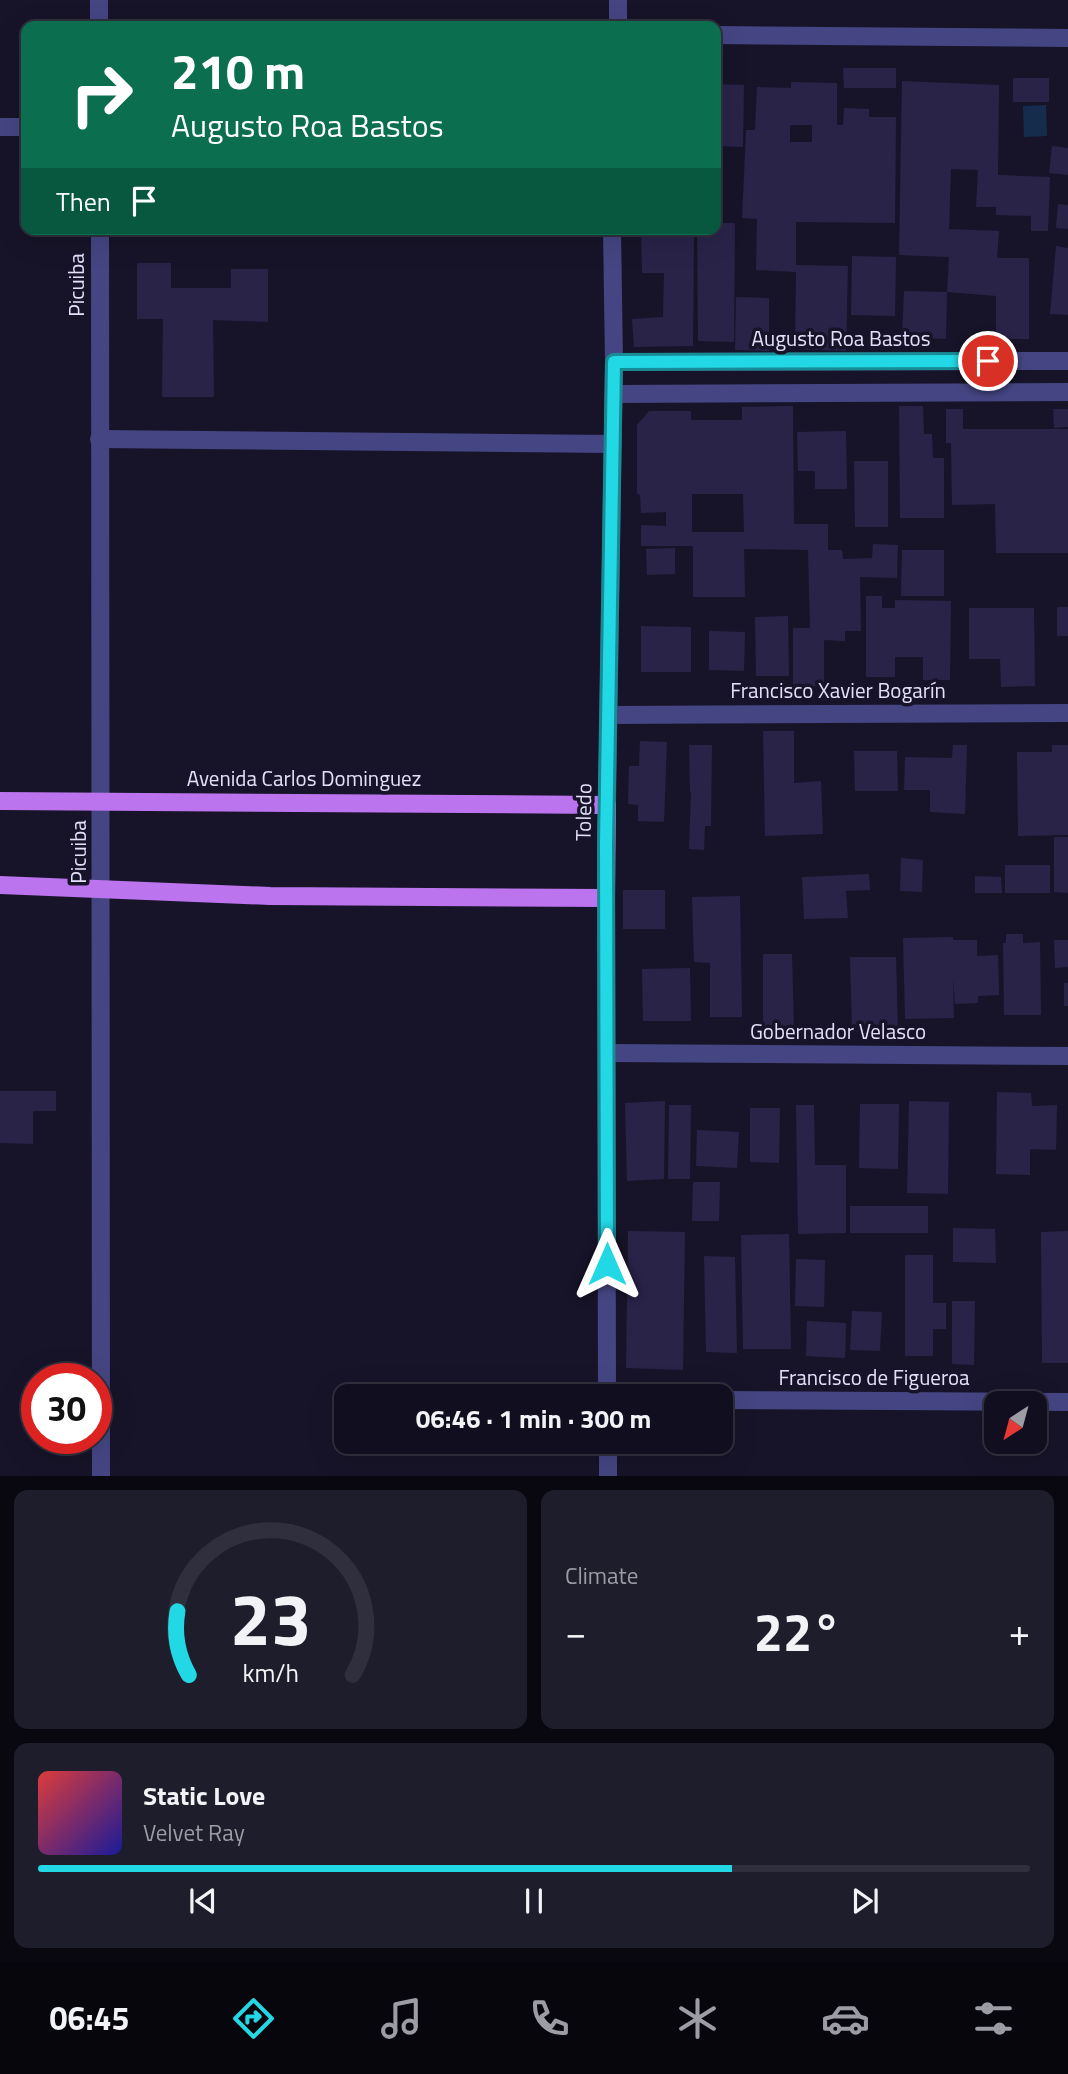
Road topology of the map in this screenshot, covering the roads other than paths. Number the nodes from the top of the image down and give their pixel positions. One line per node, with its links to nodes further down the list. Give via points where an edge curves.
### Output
1 (99, 0): 3 (street)
2 (618, 0): 4 (street)
3 (99, 21)
4 (618, 21)
5 (721, 35): 6 (street)
6 (1068, 38)
7 (0, 127): 8 (street)
8 (21, 127)
9 (100, 235): 15 (street, Picuiba)
10 (612, 235): 12 (street, Toledo)
11 (1068, 361): 12 (street, Augusto Roa Bastos)
12 (614, 362): 14 (street, Toledo)
13 (1068, 392): 14 (street)
14 (614, 394): 16 (street, Toledo)
15 (99, 439): 16 (street); 20 (street, Picuiba)
16 (613, 444): 18 (street, Toledo)
17 (1068, 713): 18 (street, Francisco Xavier Bogarín)
18 (609, 715): 21 (street, Toledo)
19 (0, 801): 20 (main road, Avenida Carlos Dominguez)
20 (102, 801): 21 (main road, Avenida Carlos Dominguez); 23 (street, Picuiba)
21 (607, 805): 24 (main road, Toledo)
22 (0, 885): 23 (main road)
23 (102, 889): 24 (main road, via 270,896); 31 (street, Picuiba)
24 (606, 898): 25 (street, Toledo)
25 (607, 1053): 26 (street, Gobernador Velasco); 27 (street, Toledo)
26 (1068, 1056)
27 (607, 1384)
28 (733, 1401): 29 (street, Francisco de Figueroa)
29 (1068, 1402)
30 (608, 1454): 32 (street)
31 (101, 1475)
32 (608, 1475)

